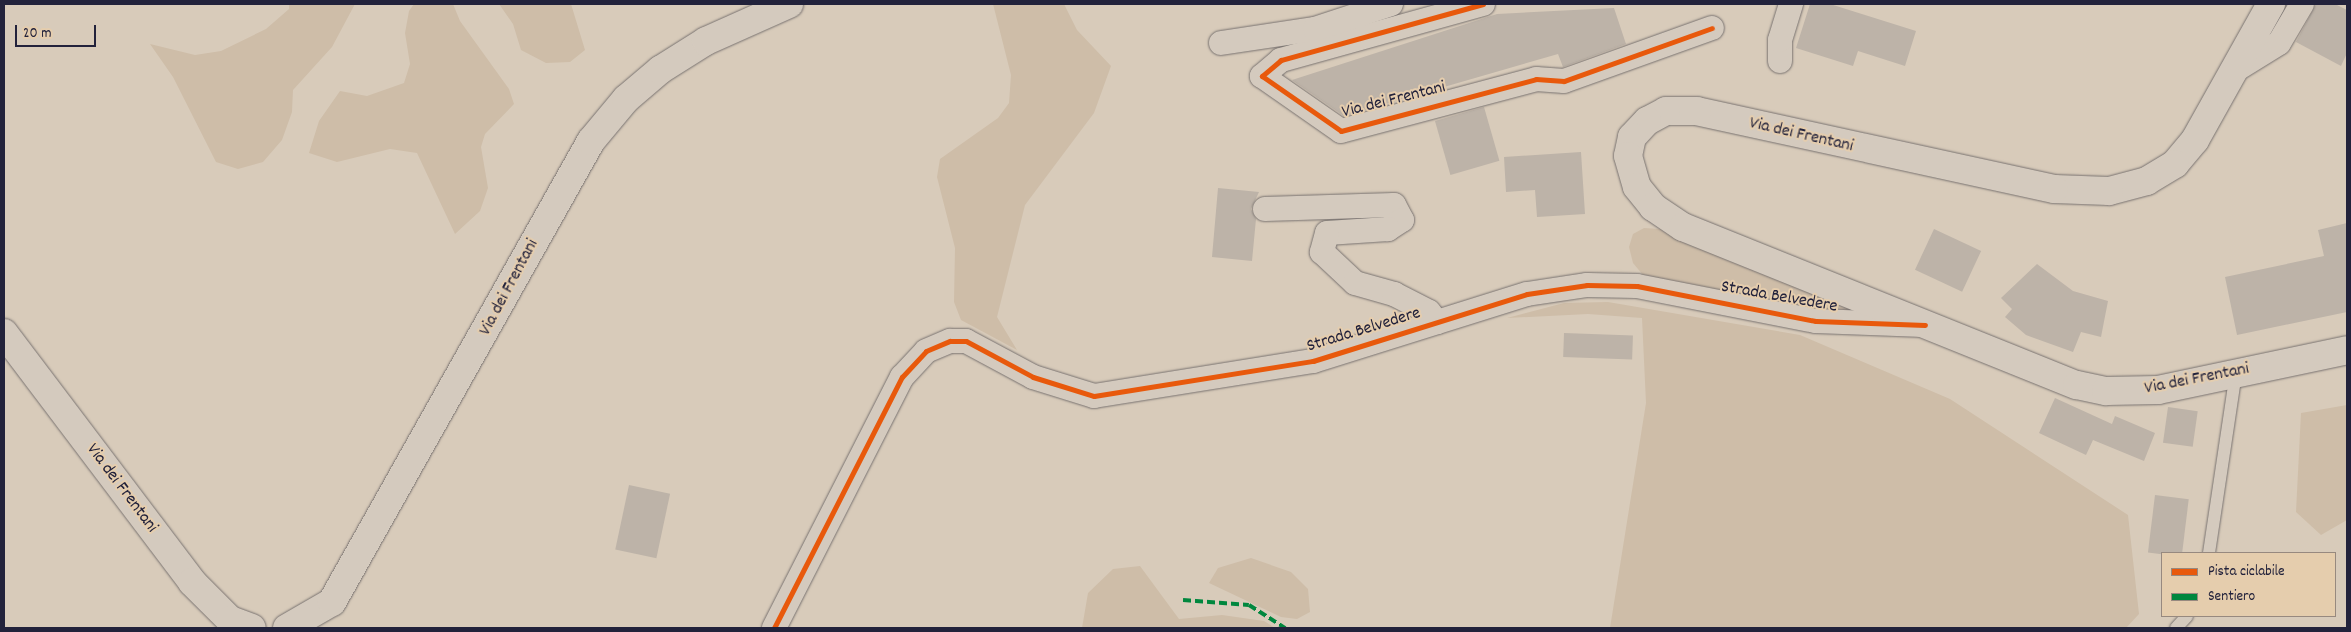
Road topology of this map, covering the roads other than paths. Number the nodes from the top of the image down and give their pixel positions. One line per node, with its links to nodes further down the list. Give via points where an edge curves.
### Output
1 (790, 4): 20 (main road, Via dei Frentani, via 706,41 660,70 626,99 591,141 332,602)
2 (1391, 4): 8 (street, via 1315,29)
3 (1483, 4): 7 (street, Via dei Frentani, via 1281,60 1262,76 1341,131 1536,79 1564,81)
4 (1790, 4): 9 (street, via 1780,40)
5 (2271, 4): 10 (main road, Via dei Frentani)
6 (2302, 4): 10 (street, via 2279,43)
7 (1712, 28)
8 (1220, 43)
9 (1780, 61)
10 (2237, 69): 13 (main road, Via dei Frentani, via 2195,140 2175,164 2147,181 2109,191 2054,188 1697,111 1666,111 1647,121 1632,138 1628,156 1637,187 1653,206 1683,226)
11 (1265, 209): 12 (street, via 1394,205 1402,220 1388,229 1327,233 1322,252 1356,283 1394,294 1429,312)
12 (1436, 322): 13 (street, Strada Belvedere, via 1550,289 1613,284 1816,321); 21 (street, Strada Belvedere, via 1294,366 1094,396 1041,381 966,341 938,344 913,362 902,377)
13 (1925, 325): 16 (main road, Via dei Frentani, via 2054,377 2106,391 2158,390)
14 (4, 333): 19 (main road, Via dei Frentani, via 192,582 230,620)
15 (2347, 350): 16 (main road, Via dei Frentani)
16 (2236, 373): 17 (lane)
17 (2209, 552)
18 (2186, 617): 22 (lane)
19 (252, 628)
20 (287, 628)
21 (774, 628)
22 (2176, 628)

